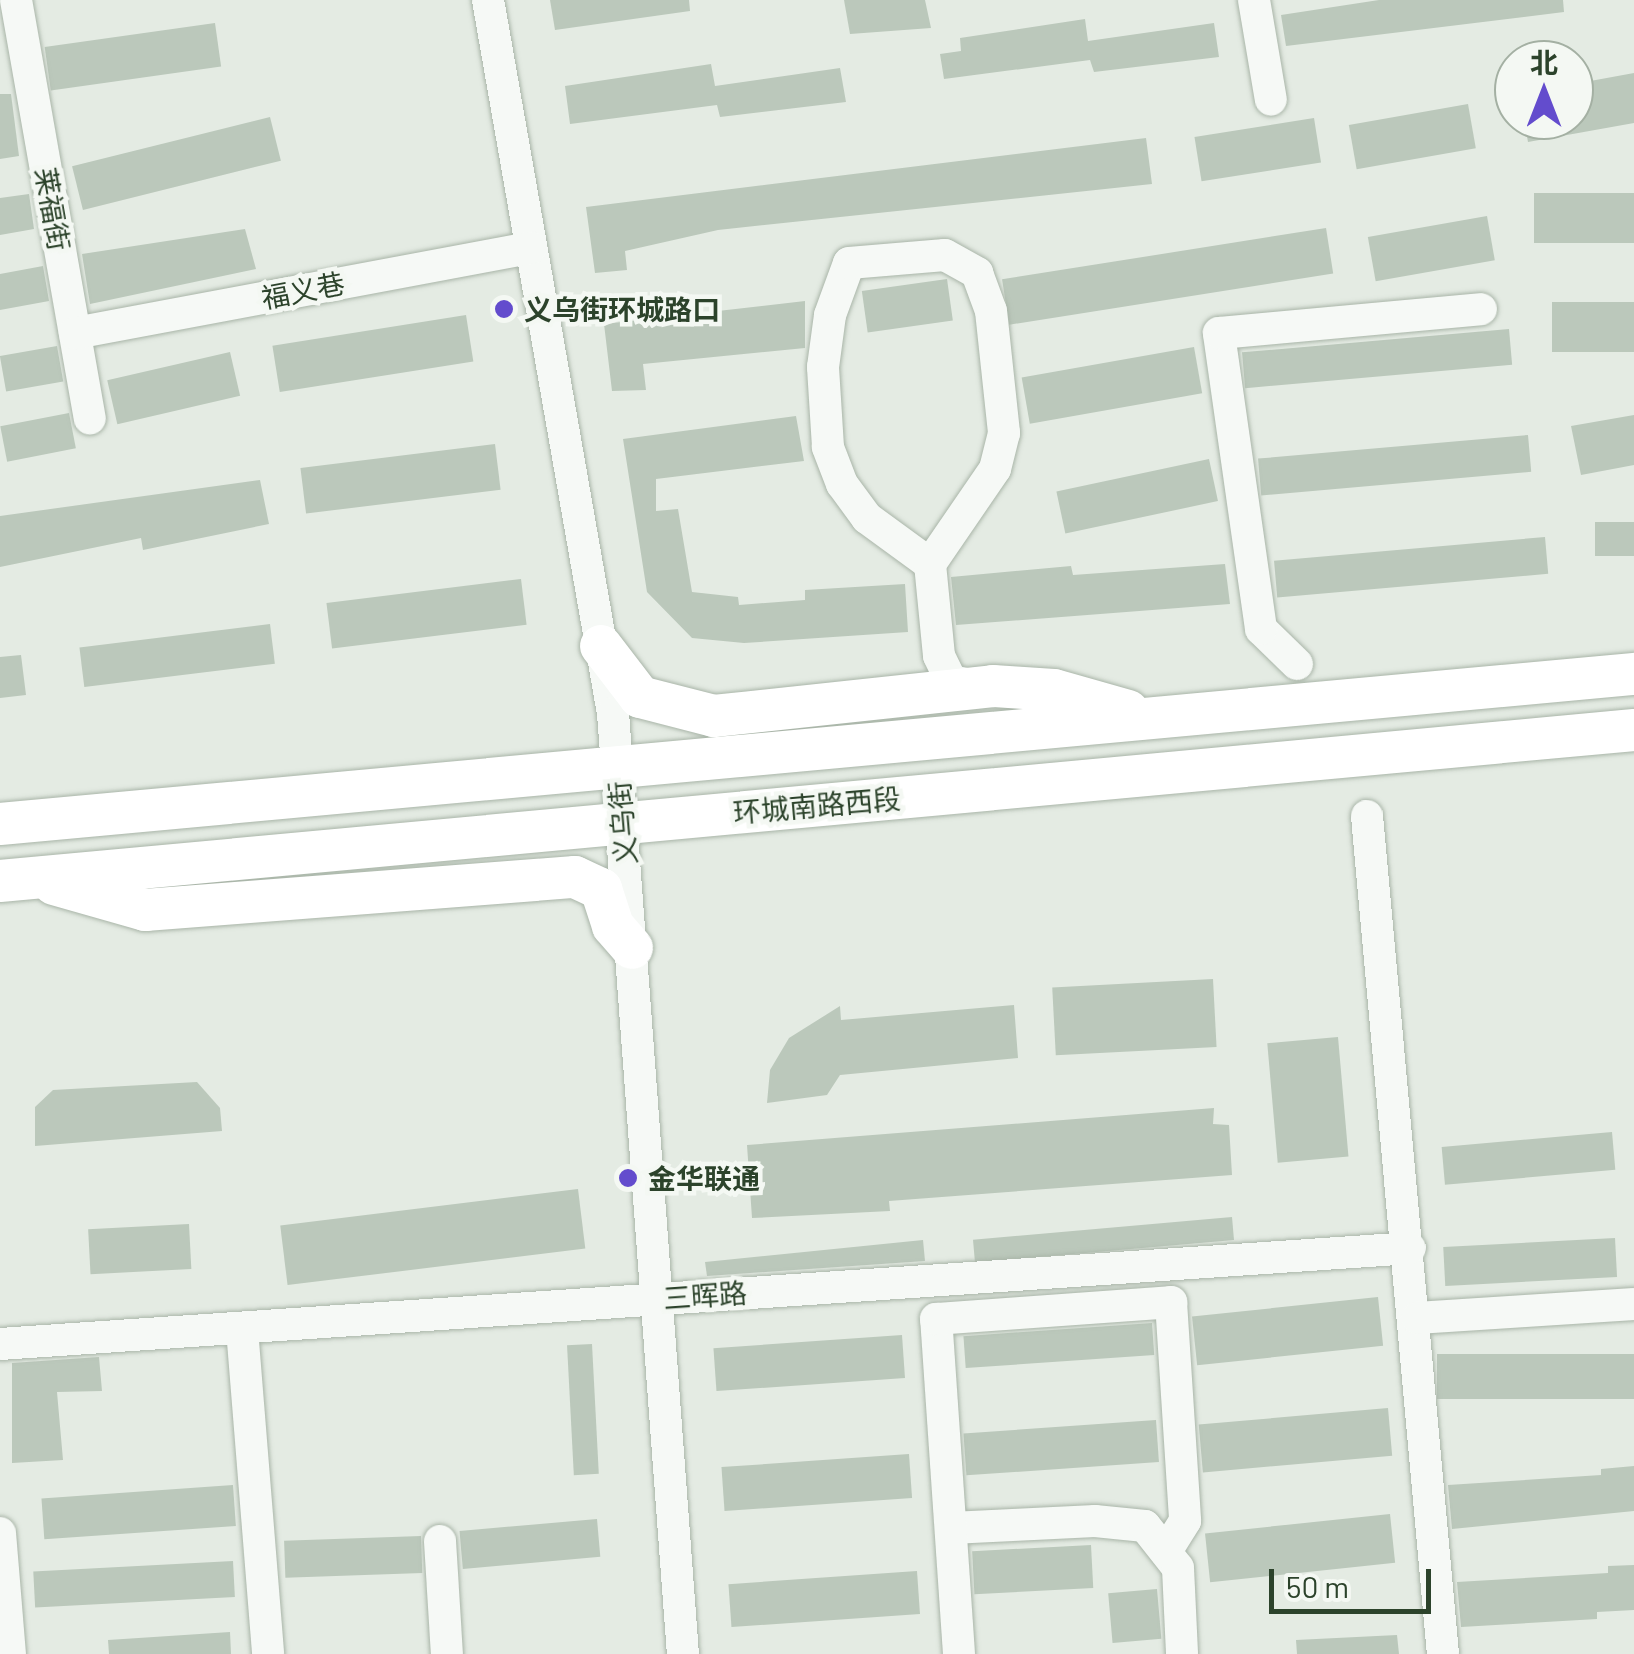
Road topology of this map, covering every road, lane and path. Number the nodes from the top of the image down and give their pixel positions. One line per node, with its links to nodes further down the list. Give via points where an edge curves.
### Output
1 (16, 0): 7 (street, 莱福街)
2 (488, 0): 5 (street, 义乌街)
3 (1254, 0): 4 (street)
4 (1271, 100)
5 (531, 248): 7 (street, 福义巷); 10 (street, 义乌街)
6 (1481, 309): 11 (street, via 1219,333 1261,629)
7 (75, 332): 8 (street, 莱福街)
8 (90, 419)
9 (930, 564): 9 (street, via 995,469 1004,433 991,311 977,273 945,255 848,263 830,314 823,367 828,446 842,484 867,518); 13 (street, via 938,656 951,682)
10 (601, 646): 13 (main road, via 640,697 714,716); 16 (street, 义乌街)
11 (1297, 664)
12 (1634, 674): 14 (main road, 环城南路西段)
13 (982, 687): 14 (main road, via 1054,690)
14 (1152, 718): 16 (main road, 环城南路西段)
15 (1634, 730): 18 (main road, 环城南路西段)
16 (616, 766): 18 (street, 义乌街); 19 (main road, 环城南路西段)
17 (1368, 816): 22 (street)
18 (621, 823): 20 (main road, 环城南路西段); 21 (street, 义乌街)
19 (0, 824)
20 (17, 880): 21 (main road, via 145,910 575,877 601,889 614,926)
21 (632, 948): 23 (street, 义乌街)
22 (1410, 1248): 23 (street, 三晖路); 25 (street)
23 (654, 1299): 26 (street, 三晖路); 35 (street, 义乌街)
24 (1634, 1304): 25 (street)
25 (1417, 1318): 38 (street)
26 (242, 1329): 27 (street, 三晖路); 33 (street)
27 (0, 1344)
28 (951, 1528): 31 (street, via 1096,1521 1144,1526); 31 (street, via 936,1319 1171,1302 1184,1521); 36 (street)
29 (0, 1533): 32 (street)
30 (440, 1541): 34 (street)
31 (1166, 1552): 37 (street, via 1178,1568)
32 (10, 1654)
33 (268, 1654)
34 (448, 1654)
35 (683, 1654)
36 (959, 1654)
37 (1182, 1654)
38 (1443, 1654)

